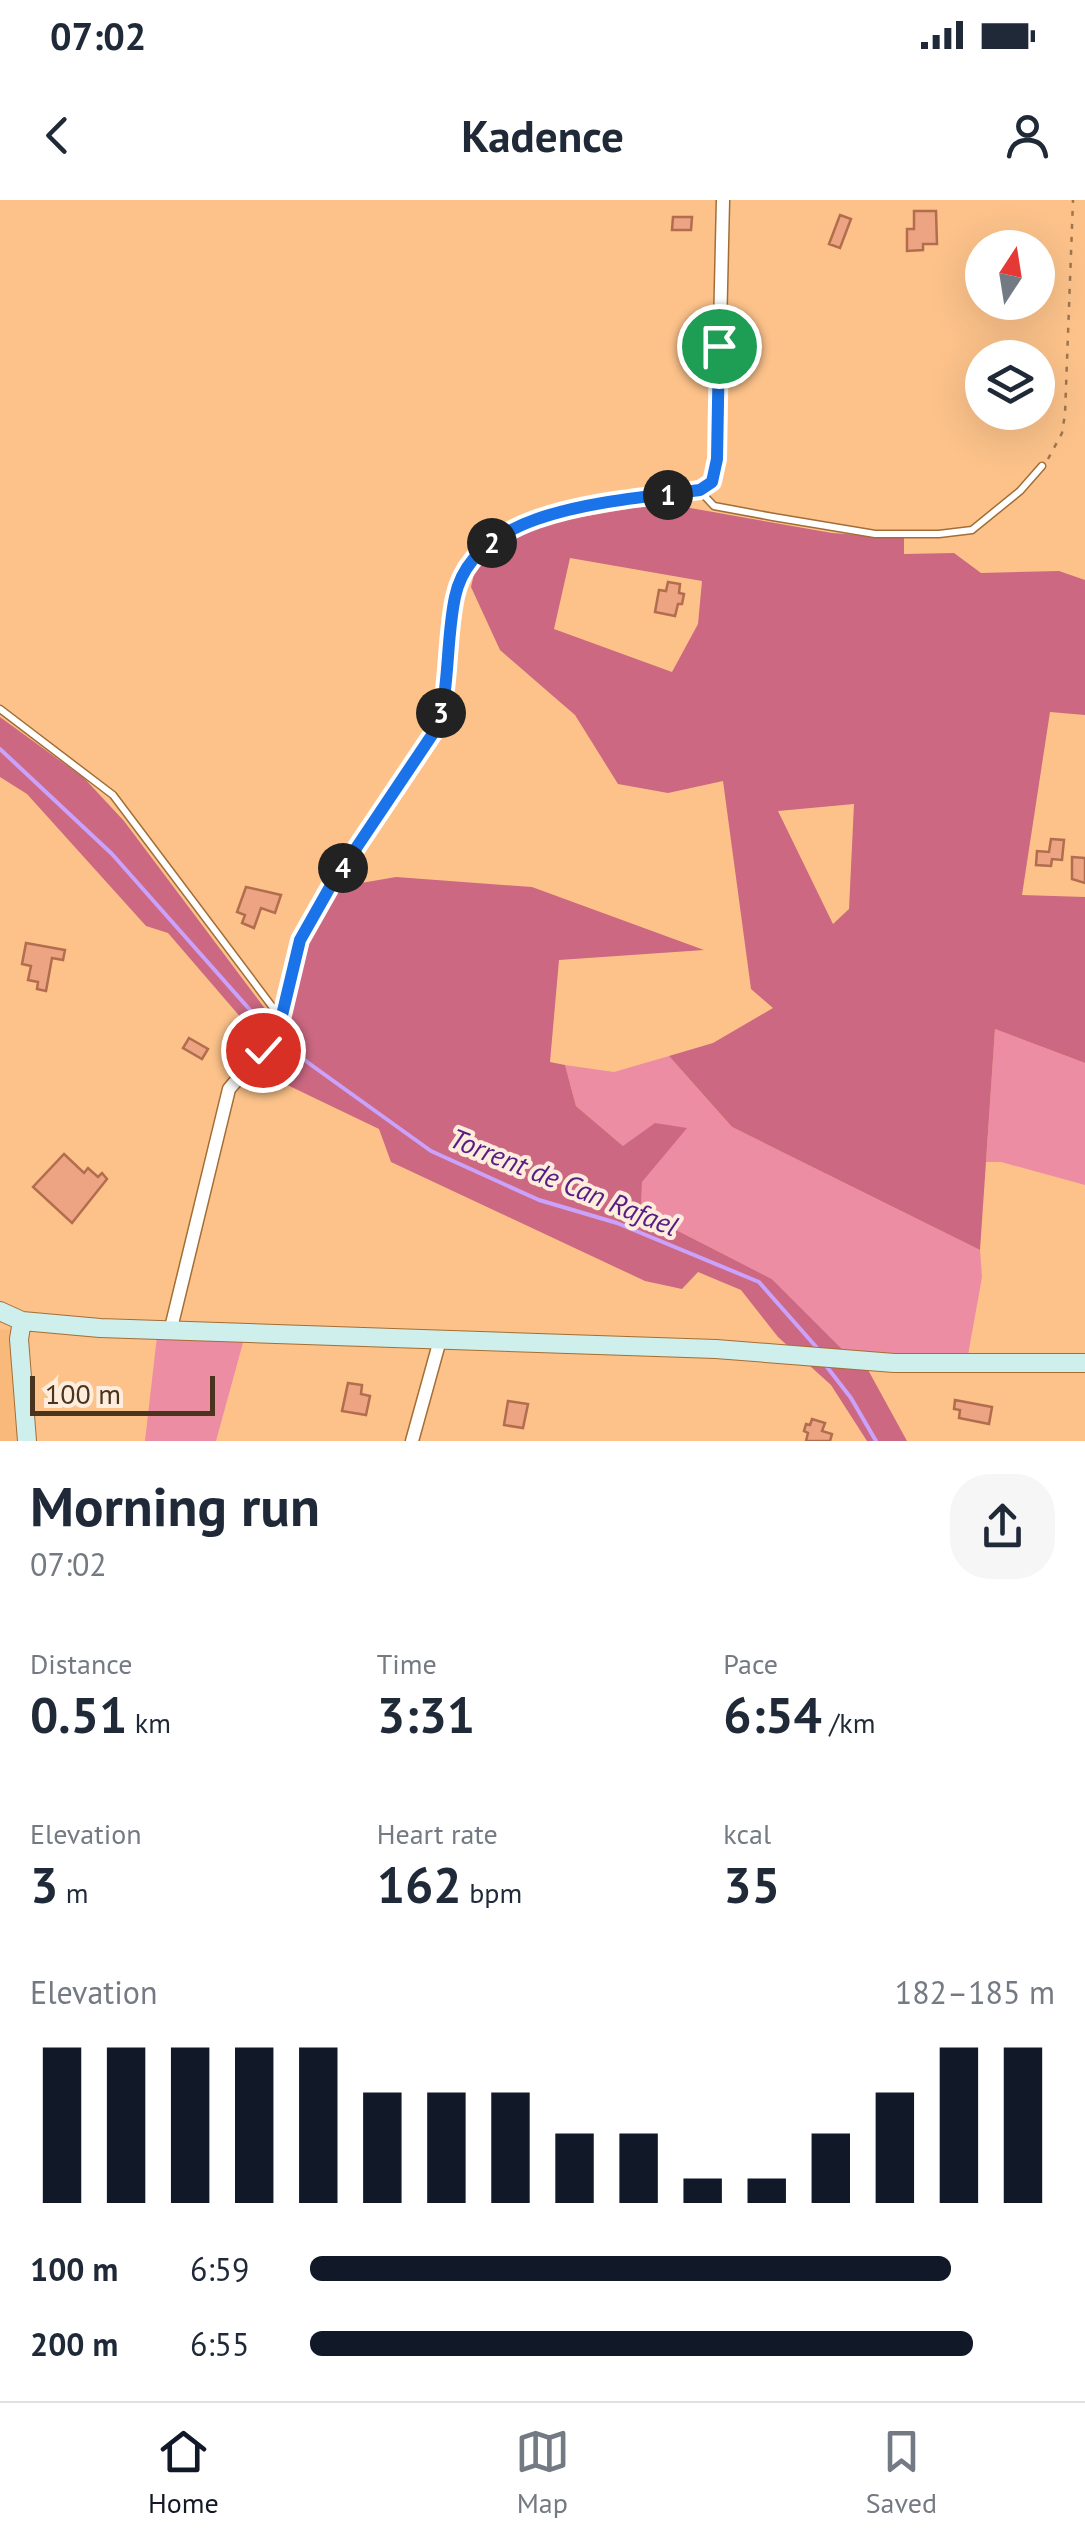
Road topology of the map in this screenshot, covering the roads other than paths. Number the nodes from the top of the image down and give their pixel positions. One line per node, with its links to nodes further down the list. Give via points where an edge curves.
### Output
1 (722, 200): 3 (street, via 717,459 712,482)
2 (1042, 466): 3 (lane, via 972,530 938,534 875,534 773,517 714,506)
3 (700, 490): 5 (street, via 580,506 512,528 464,571 438,726 300,940)
4 (0, 709): 5 (lane, via 114,795)
5 (280, 1017): 8 (street, via 278,1032 229,1089)
6 (0, 1311): 7 (street)
7 (22, 1321): 8 (street); 11 (street)
8 (170, 1332): 9 (street)
9 (440, 1340): 10 (street, via 894,1362); 12 (street)
10 (1085, 1363)
11 (26, 1441)
12 (412, 1441)

